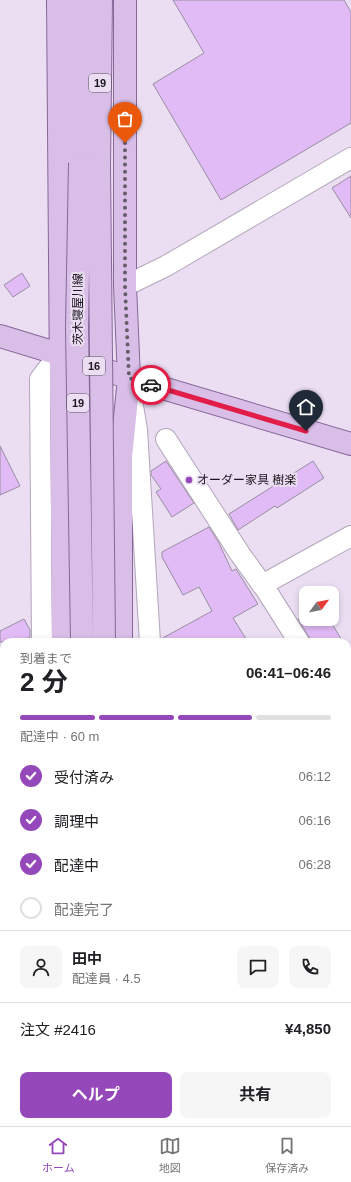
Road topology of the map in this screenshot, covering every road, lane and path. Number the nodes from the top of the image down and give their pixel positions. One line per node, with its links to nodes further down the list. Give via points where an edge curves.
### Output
1 (58, 0): 9 (main road)
2 (80, 0): 6 (main road, 茨木寝屋川線 / 19)
3 (101, 0): 6 (main road, 茨木寝屋川線 / 19)
4 (125, 0): 7 (main road)
5 (351, 158): 7 (street, via 166,266)
6 (89, 164): 17 (main road, 茨木寝屋川線 / 19, bridge, via 77,328); 18 (main road, 茨木寝屋川線 / 19, bridge)
7 (125, 286): 10 (main road)
8 (0, 336): 9 (main road, 16)
9 (59, 354): 10 (main road, 16); 15 (street, via 40,379); 16 (main road)
10 (129, 378): 12 (main road, 16); 19 (main road, via 121,457); 20 (street, via 137,430)
11 (166, 439): 14 (street)
12 (351, 444)
13 (351, 536): 14 (street)
14 (262, 585): 21 (street)
15 (42, 638)
16 (63, 638)
17 (82, 638)
18 (104, 638)
19 (121, 638)
20 (150, 638)
21 (296, 638)

